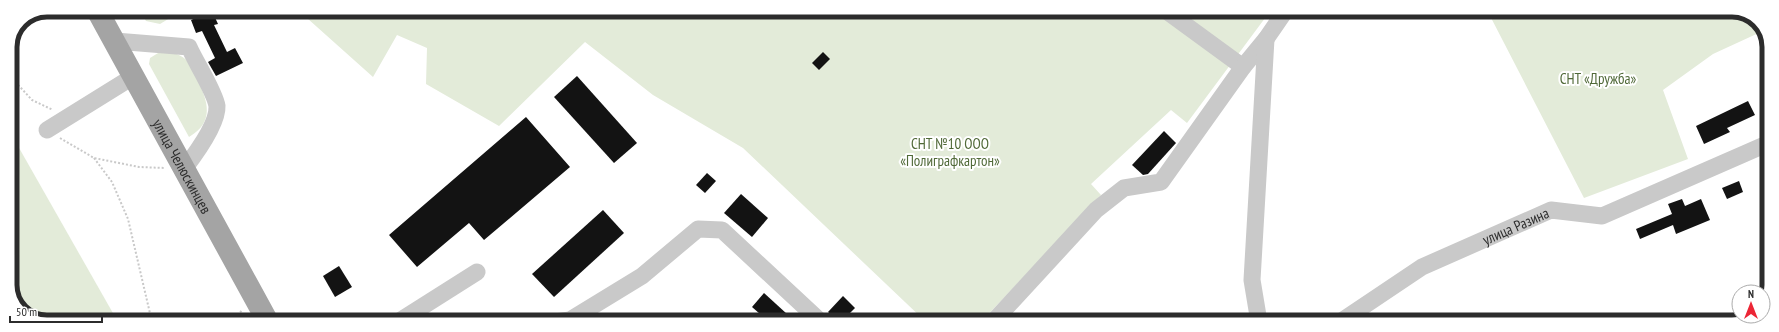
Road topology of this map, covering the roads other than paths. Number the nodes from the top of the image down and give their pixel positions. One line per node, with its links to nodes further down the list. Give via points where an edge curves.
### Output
1 (101, 17): 5 (main road, улица Челюскинцев)
2 (1175, 17): 6 (street)
3 (1281, 17): 4 (street)
4 (1266, 39): 6 (street); 17 (street, via 1252,280)
5 (115, 41): 7 (main road, улица Челюскинцев); 10 (street, via 188,47 212,92 217,107 200,148)
6 (1243, 67): 16 (street, via 1161,182 1124,188 1096,210)
7 (134, 76): 8 (street); 10 (main road, улица Челюскинцев)
8 (47, 130)
9 (1762, 146): 18 (street, улица Разина, via 1602,216 1551,210 1422,267)
10 (184, 169): 12 (main road, улица Челюскинцев)
11 (477, 272): 13 (street)
12 (264, 315)
13 (409, 315)
14 (578, 315): 15 (street, via 642,276 698,229 722,230)
15 (813, 315)
16 (999, 315)
17 (1258, 315)
18 (1350, 315)

